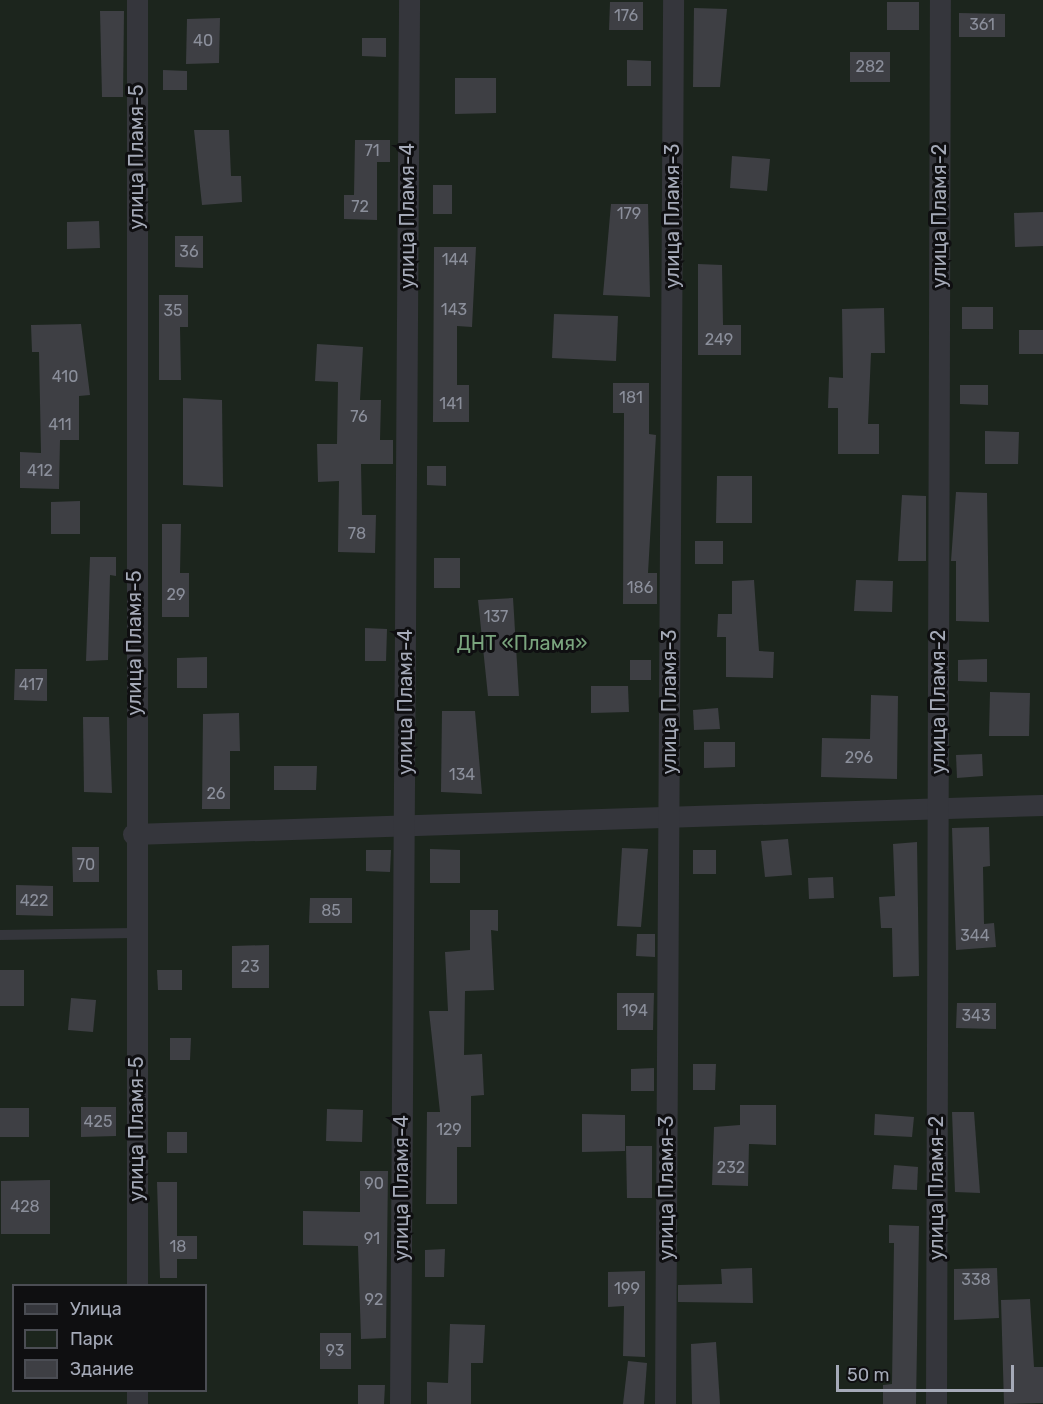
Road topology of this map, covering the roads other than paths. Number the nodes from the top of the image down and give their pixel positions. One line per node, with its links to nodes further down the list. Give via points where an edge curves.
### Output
1 (137, 0): 9 (street, улица Пламя-5)
2 (409, 0): 8 (street, улица Пламя-4)
3 (673, 0): 7 (street, улица Пламя-3)
4 (940, 0): 6 (street, улица Пламя-2)
5 (1043, 805): 6 (street)
6 (938, 811): 7 (street); 15 (street, улица Пламя-2)
7 (668, 819): 8 (street); 14 (street, улица Пламя-3)
8 (404, 829): 9 (street); 13 (street, улица Пламя-4)
9 (133, 834): 10 (street, улица Пламя-5)
10 (134, 933): 11 (lane); 12 (street, улица Пламя-5)
11 (0, 935)
12 (137, 1284)
13 (400, 1404)
14 (665, 1404)
15 (936, 1404)

